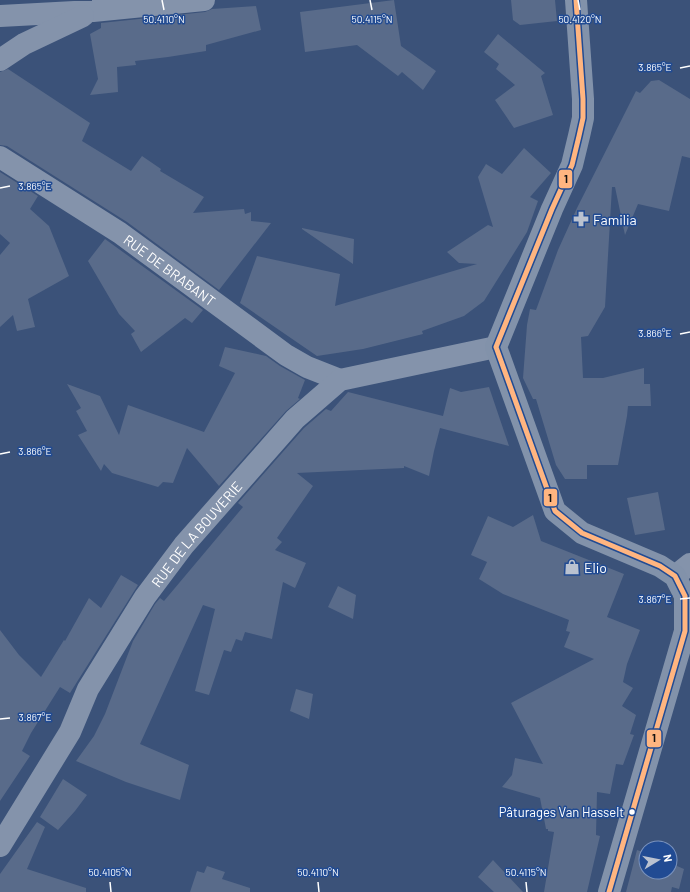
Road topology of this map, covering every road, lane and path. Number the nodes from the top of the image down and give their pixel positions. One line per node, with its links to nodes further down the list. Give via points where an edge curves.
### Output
1 (204, 0): 3 (street)
2 (576, 0): 7 (main road, via 583,118 573,161)
3 (93, 11): 4 (street); 5 (street, via 24,44)
4 (0, 16)
5 (0, 60)
6 (0, 157): 8 (street, RUE DE BRABANT, via 120,233 286,355 307,367)
7 (496, 347): 8 (street, RUE DE LA BOUVERIE); 9 (main road, via 555,511 582,533 660,566)
8 (340, 380): 10 (street, RUE DE LA BOUVERIE, via 294,419 184,545 148,592 88,689 70,732)
9 (682, 570): 11 (main road, via 685,596 684,631)
10 (0, 846)
11 (610, 892)

